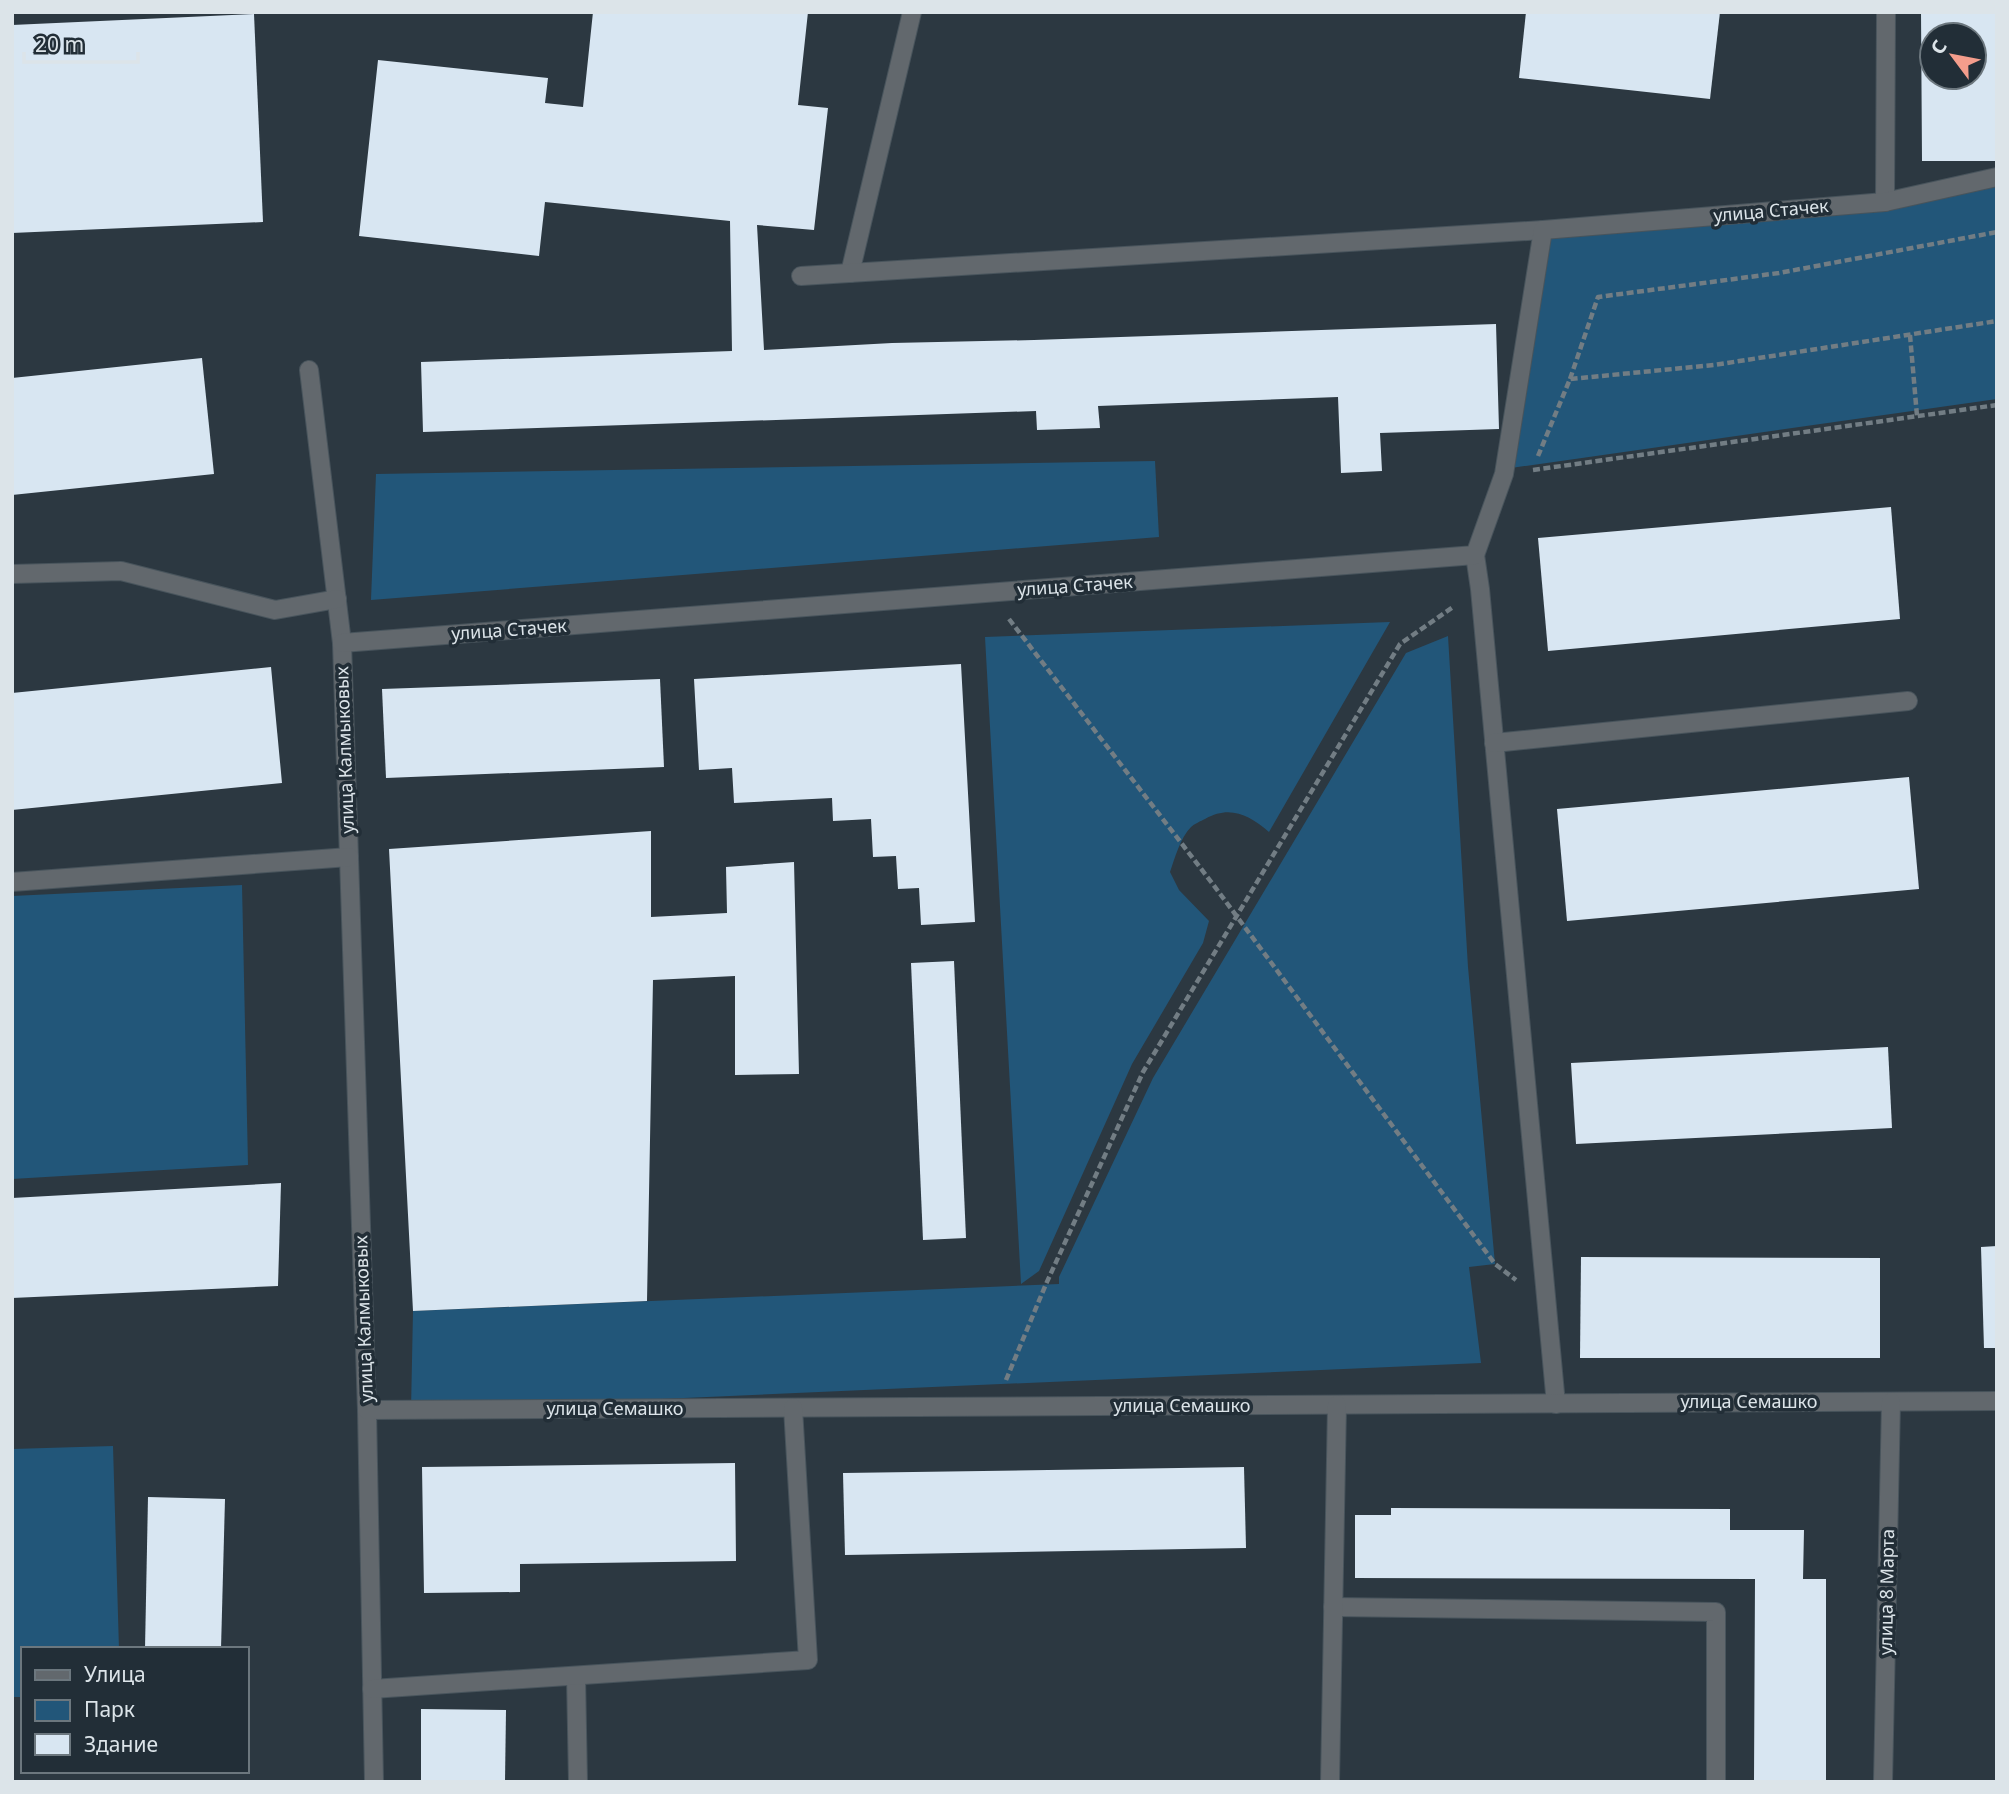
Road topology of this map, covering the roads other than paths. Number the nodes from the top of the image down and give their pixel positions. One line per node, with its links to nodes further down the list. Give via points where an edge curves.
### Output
1 (912, 12): 6 (street)
2 (1886, 12): 4 (street)
3 (1997, 177): 4 (street, улица Стачек)
4 (1885, 202): 5 (street, улица Стачек)
5 (1543, 230): 6 (street, улица Стачек); 9 (street, via 1504,474)
6 (850, 273): 7 (street, улица Стачек)
7 (801, 276)
8 (309, 370): 11 (street, улица Калмыковых)
9 (1475, 555): 12 (street, улица Стачек); 14 (street)
10 (12, 574): 11 (street, via 121,571 275,610)
11 (337, 599): 12 (street, улица Калмыковых)
12 (342, 643): 15 (street, улица Калмыковых)
13 (1908, 701): 14 (street)
14 (1494, 743): 19 (street)
15 (349, 857): 16 (street, улица Калмыковых); 22 (street, улица Калмыковых)
16 (12, 882)
17 (1997, 1401): 18 (street, улица Семашко)
18 (1891, 1402): 19 (street, улица Семашко); 30 (street, улица 8 Марта)
19 (1556, 1404): 20 (street, улица Семашко)
20 (1337, 1405): 21 (street, улица Семашко); 23 (street)
21 (793, 1408): 22 (street, улица Семашко); 24 (street, via 808,1661)
22 (367, 1410): 25 (street, улица Калмыковых)
23 (1333, 1607): 28 (street); 29 (street, via 1716,1612)
24 (576, 1676): 25 (street); 27 (street)
25 (372, 1689): 26 (street, улица Калмыковых)
26 (374, 1782)
27 (578, 1782)
28 (1330, 1782)
29 (1716, 1782)
30 (1883, 1782)

